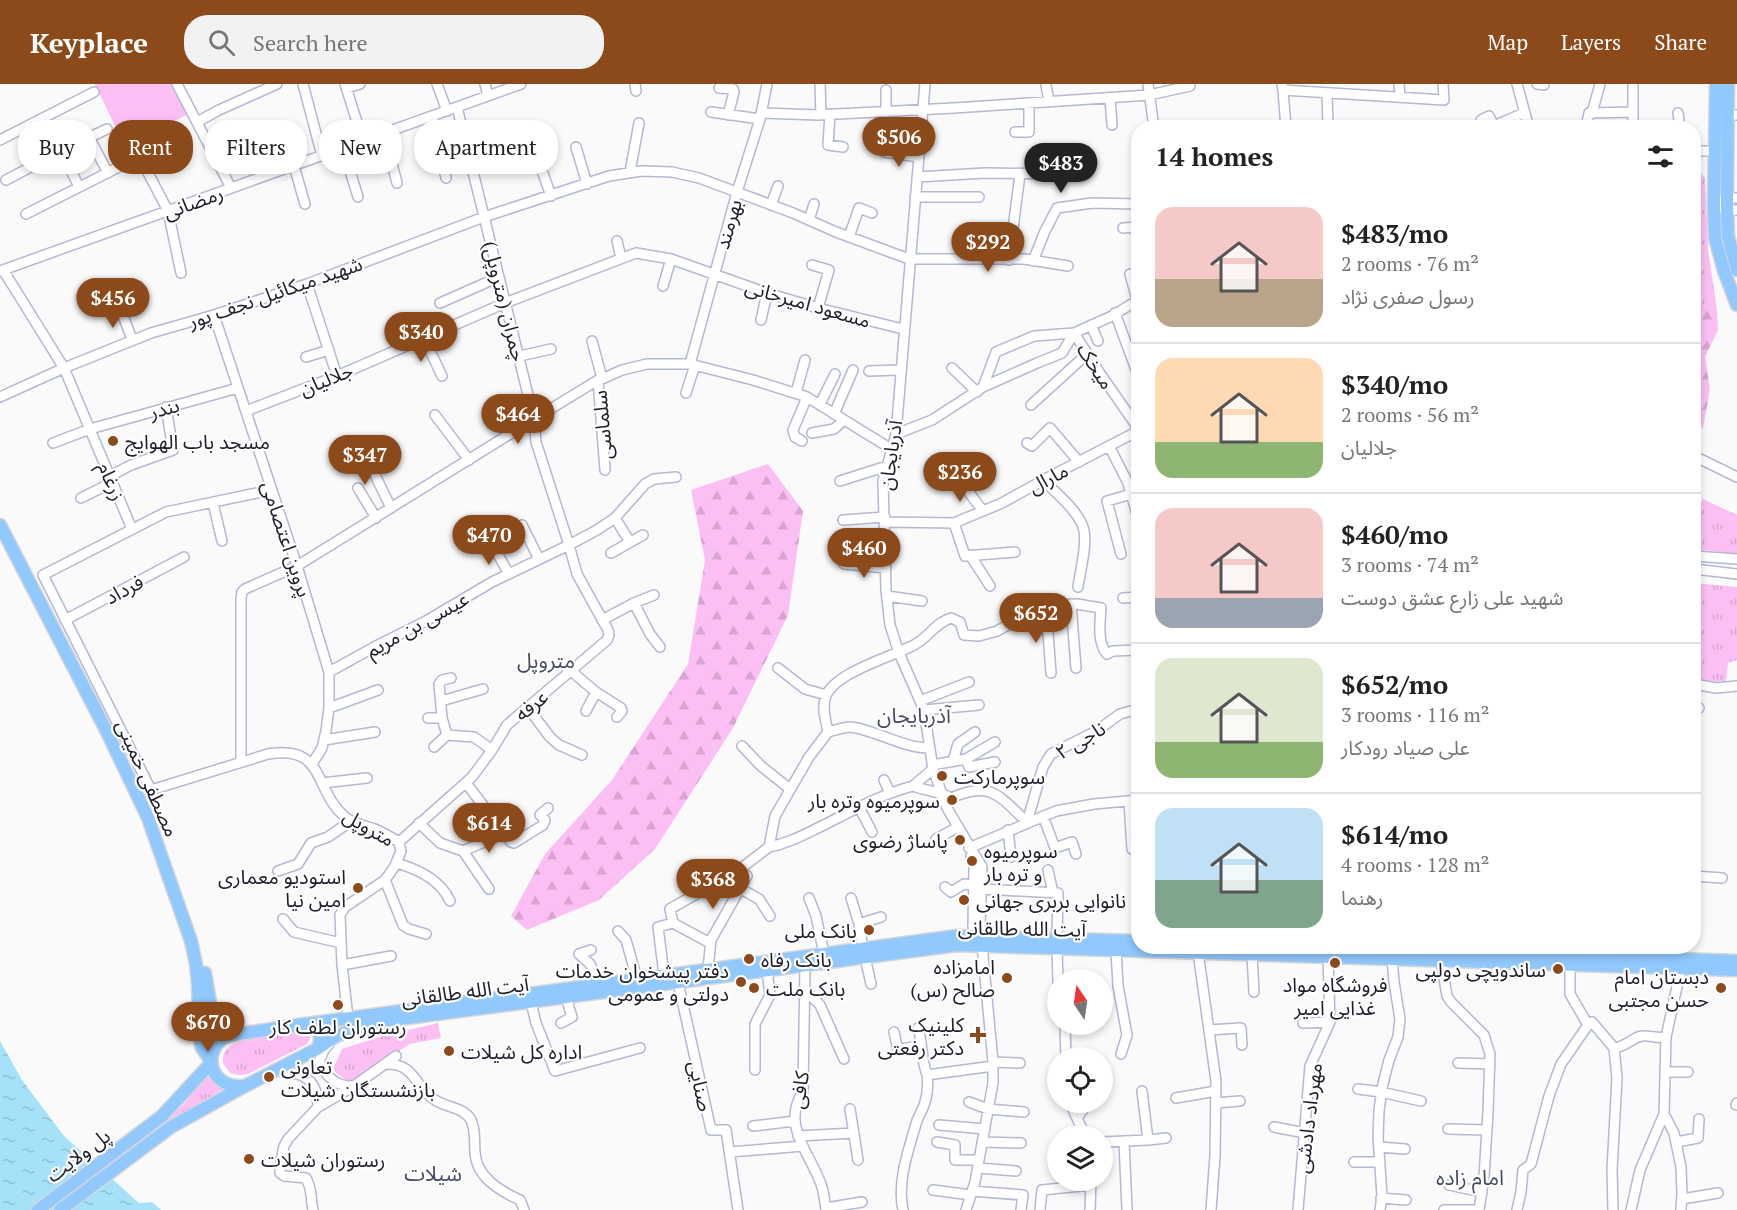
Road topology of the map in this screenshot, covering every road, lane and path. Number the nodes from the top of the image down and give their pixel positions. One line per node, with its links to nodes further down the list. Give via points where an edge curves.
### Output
1 (177, 84): 64 (street)
2 (278, 84): 64 (street)
3 (303, 84): 72 (street)
4 (360, 84): 21 (street)
5 (436, 84): 38 (street)
6 (485, 84): 31 (street)
7 (521, 84): 22 (street, رمضانی)
8 (767, 84): 49 (street, بهرمند)
9 (820, 84): 45 (street)
10 (925, 84): 37 (street, آذربایجان)
11 (1148, 84): 29 (street)
12 (1360, 84): 30 (street)
13 (1399, 84): 32 (street)
14 (1443, 84): 32 (street, via 1444,100)
15 (1516, 84): 41 (street)
16 (1600, 84): 44 (street)
17 (1633, 84): 42 (street)
18 (1716, 84): 77 (main road)
19 (1728, 84): 47 (main road)
20 (1046, 85): 34 (street)
21 (346, 86): 52 (street)
22 (510, 86): 31 (street, رمضانی)
23 (1190, 86): 29 (street)
24 (1282, 87): 28 (street); 55 (street)
25 (719, 88): 46 (street, via 734,92)
26 (886, 90): 40 (street)
27 (94, 92): 50 (street)
28 (1327, 93): 30 (street); 56 (street)
29 (1149, 95): 33 (street); 54 (street)
30 (1361, 95): 32 (street)
31 (488, 96): 36 (street, رمضانی)
32 (1400, 97)
33 (1110, 98): 34 (street); 66 (street)
34 (1049, 102): 35 (street)
35 (1029, 103): 37 (street); 69 (street, via 1029,132)
36 (457, 107): 38 (street, رمضانی); 53 (street, چمران (متروپل))
37 (923, 110): 40 (street); 79 (street, آذربایجان)
38 (447, 111): 48 (street, رمضانی)
39 (711, 112): 46 (street)
40 (886, 112): 45 (street)
41 (1524, 112): 59 (street); 60 (street)
42 (1633, 112): 44 (street); 62 (street)
43 (1678, 112): 63 (street)
44 (1592, 113): 61 (street)
45 (825, 114): 49 (street); 74 (street, via 828,145)
46 (728, 115): 49 (street)
47 (1732, 115): 77 (main road)
48 (432, 116): 67 (street, رمضانی); 94 (street)
49 (760, 116): 101 (street, بهرمند)
50 (45, 117): 51 (street); 71 (street)
51 (46, 120)
52 (357, 120)
53 (460, 120)
54 (1153, 120)
55 (1285, 120)
56 (1328, 120)
57 (1481, 120): 58 (street, via 1488,116)
58 (1490, 120)
59 (1507, 120)
60 (1526, 120)
61 (1588, 120)
62 (1633, 120)
63 (1679, 120)
64 (197, 122): 100 (street)
65 (639, 123): 80 (street)
66 (1112, 125)
67 (402, 127)
68 (107, 129): 70 (street)
69 (1015, 132)
70 (96, 135)
71 (0, 140)
72 (319, 145)
73 (576, 147): 97 (street)
74 (843, 147)
75 (96, 150): 81 (street)
76 (1701, 151): 77 (street)
77 (1721, 151): 109 (main road); 110 (main road)
78 (884, 152): 79 (street)
79 (919, 157): 93 (street, آذربایجان)
80 (630, 172): 97 (street, شهید میکائیل نجف پور); 101 (street, شهید میکائیل نجف پور, via 672,172)
81 (108, 173): 99 (street)
82 (18, 174): 95 (street)
83 (72, 174): 99 (street)
84 (148, 174): 112 (street)
85 (271, 174): 100 (street, رمضانی)
86 (296, 174): 106 (street)
87 (351, 174): 104 (street)
88 (395, 174): 96 (street)
89 (473, 174): 115 (street, چمران (متروپل))
90 (543, 174): 102 (street)
91 (1020, 174): 92 (street); 93 (street); 124 (street)
92 (1071, 174)
93 (917, 177): 103 (street, آذربایجان)
94 (446, 178)
95 (6, 180)
96 (397, 183)
97 (586, 184): 102 (street, شهید میکائیل نجف پور)
98 (778, 186): 111 (street)
99 (79, 188): 114 (street)
100 (231, 188): 112 (street, رمضانی)
101 (737, 192): 111 (street, شهید میکائیل نجف پور); 131 (street, بهرمند)
102 (551, 196): 115 (street, شهید میکائیل نجف پور)
103 (915, 196): 105 (street); 123 (street, آذربایجان)
104 (358, 197)
105 (979, 197)
106 (305, 204)
107 (814, 204): 116 (street)
108 (1131, 204): 125 (street, via 1092,203 1057,208)
109 (1714, 204): 110 (street); 141 (main road, via 1715,238)
110 (1732, 204): 128 (main road, via 1728,236)
111 (771, 205): 116 (street, شهید میکائیل نجف پور)
112 (168, 211): 129 (street, رمضانی); 130 (street)
113 (872, 213): 119 (street, via 858,208)
114 (26, 214)
115 (484, 217): 133 (street, چمران (متروپل)); 135 (street, شهید میکائیل نجف پور)
116 (809, 220): 119 (street, شهید میکائیل نجف پور)
117 (1131, 227): 118 (street)
118 (1123, 228)
119 (849, 237): 123 (street, شهید میکائیل نجف پور)
120 (617, 241): 121 (street)
121 (621, 258): 122 (street, جلالیان, via 636,253); 139 (street, جلالیان)
122 (671, 259): 131 (street); 136 (street)
123 (909, 259): 124 (street, شهید میکائیل نجف پور); 149 (street, آذربایجان)
124 (1009, 260): 125 (street, شهید میکائیل نجف پور)
125 (1034, 261): 127 (street, شهید میکائیل نجف پور)
126 (812, 265): 143 (street, via 829,270)
127 (1068, 266)
128 (1737, 270)
129 (1, 271): 164 (street, زرغام)
130 (181, 273)
131 (714, 274): 137 (street, مسعود امیرخانی); 163 (street, بهرمند)
132 (1130, 274): 134 (street)
133 (499, 277): 138 (street); 139 (street, چمران (متروپل))
134 (1131, 277)
135 (307, 284): 145 (street, شهید میکائیل نجف پور); 157 (street)
136 (663, 286)
137 (767, 292): 143 (street, مسعود امیرخانی); 146 (street)
138 (440, 303)
139 (505, 303): 151 (street, جلالیان); 159 (street, چمران (متروپل))
140 (1131, 304): 144 (street)
141 (1737, 305)
142 (120, 308): 152 (street)
143 (818, 308): 149 (street, مسعود امیرخانی)
144 (1115, 313): 148 (street); 160 (street)
145 (214, 315): 152 (street, شهید میکائیل نجف پور); 173 (street, پروین اعتصامی)
146 (760, 320)
147 (403, 323): 155 (street)
148 (1091, 325): 150 (street); 154 (street)
149 (903, 329): 167 (street, آذربایجان)
150 (1074, 333): 158 (street, میخک); 174 (street, via 1062,353); 174 (street, via 1034,336 996,352)
151 (424, 338): 155 (street, جلالیان); 171 (street)
152 (132, 339): 164 (street, شهید میکائیل نجف پور)
153 (592, 341): 172 (street, سلماسی)
154 (1098, 341)
155 (411, 344): 170 (street, جلالیان)
156 (550, 349): 159 (street)
157 (329, 350): 161 (street); 170 (street)
158 (1087, 354): 182 (street); 188 (street, میخک)
159 (520, 356): 187 (street, چمران (متروپل))
160 (1131, 356)
161 (306, 357)
162 (805, 360): 176 (street)
163 (693, 365): 172 (street, via 647,364); 175 (street, بهرمند); 176 (street)
164 (64, 368): 178 (street, شهید میکائیل نجف پور); 190 (street, زرغام)
165 (952, 368): 174 (street)
166 (853, 370): 185 (street)
167 (900, 370): 168 (street); 193 (street, آذربایجان)
168 (869, 371)
169 (835, 374): 180 (street)
170 (337, 376): 184 (street, جلالیان)
171 (442, 376)
172 (600, 379): 187 (street); 204 (street, سلماسی)
173 (238, 388): 183 (street, بندر); 184 (street, پروین اعتصامی)
174 (980, 389): 181 (street)
175 (686, 393)
176 (796, 393): 179 (street)
177 (951, 395): 181 (street)
178 (0, 397)
179 (807, 397): 180 (street); 194 (street, via 793,430)
180 (820, 404): 185 (street)
181 (958, 405): 193 (street)
182 (1031, 405)
183 (166, 407): 190 (street, بندر); 207 (street, via 172,450 131,465)
184 (246, 411): 212 (street, پروین اعتصامی)
185 (834, 414): 189 (street)
186 (435, 415): 201 (street)
187 (534, 419): 201 (street); 232 (street, چمران (متروپل), via 536,442)
188 (1131, 419)
189 (844, 420): 191 (street, via 834,429); 198 (street)
190 (90, 429): 195 (street, بندر); 207 (street, زرغام)
191 (812, 433)
192 (1131, 433): 197 (street, مارال)
193 (896, 434): 198 (street, آذربایجان)
194 (802, 441)
195 (53, 443)
196 (1027, 443): 202 (street, via 1032,446 1050,428)
197 (1109, 446): 202 (street, مارال); 213 (street)
198 (892, 450): 203 (street, آذربایجان)
199 (364, 452): 217 (street)
200 (1701, 459): 206 (street)
201 (469, 460): 217 (street)
202 (1079, 462): 209 (street, مارال)
203 (887, 466): 210 (street); 222 (street, آذربایجان, via 883,481)
204 (605, 470)
205 (676, 477): 221 (street, via 645,484)
206 (1737, 477)
207 (111, 479): 215 (street); 227 (street, زرغام)
208 (959, 479): 218 (street)
209 (1043, 480): 218 (street, مارال); 248 (street, via 1080,520 1084,530)
210 (840, 481)
211 (358, 488): 220 (street)
212 (271, 490): 216 (street); 242 (street, پروین اعتصامی)
213 (1131, 492)
214 (1131, 494): 235 (street, via 1107,501)
215 (81, 498)
216 (213, 503): 227 (street, via 166,512); 229 (street)
217 (391, 508): 220 (street)
218 (983, 511): 224 (street, مارال)
219 (0, 513): 312 (main road, مصطفی خمینی)
220 (376, 518): 242 (street)
221 (615, 518): 230 (street); 232 (street)
222 (885, 519): 223 (street, مارال); 224 (street, مارال); 243 (street, آذربایجان)
223 (843, 520)
224 (954, 523): 236 (street, via 965,556)
225 (0, 525): 397 (main road, مصطفی خمینی, via 148,818 194,952)
226 (522, 525): 239 (street)
227 (132, 529): 257 (street, via 43,575)
228 (643, 536): 230 (street)
229 (222, 541)
230 (630, 542): 234 (street)
231 (492, 544): 245 (street)
232 (569, 545): 239 (street, عیسی بن مریم); 258 (street, via 577,574)
233 (1015, 552): 236 (street)
234 (611, 553)
235 (1121, 554)
236 (970, 555): 247 (street)
237 (1701, 556): 240 (street)
238 (184, 557): 257 (street, فرداد)
239 (539, 559): 245 (street, عیسی بن مریم)
240 (1737, 559)
241 (844, 564): 243 (street)
242 (297, 566): 265 (street, پروین اعتصامی); 298 (street, via 242,592)
243 (886, 568): 250 (street, آذربایجان)
244 (1701, 570): 246 (street)
245 (509, 574): 265 (street, عیسی بن مریم)
246 (1737, 574)
247 (990, 586)
248 (1078, 587)
249 (654, 596): 254 (street)
250 (887, 596): 253 (street); 261 (street, آذربایجان, via 890,625)
251 (1131, 597): 252 (street)
252 (1123, 598)
253 (922, 601)
254 (634, 603): 258 (street); 259 (street)
255 (1071, 604): 256 (street, via 1049,605); 260 (street, via 1101,608 1100,637 1107,654); 263 (street)
256 (1040, 612): 261 (street, via 979,636 964,635 960,622 951,618); 266 (street, via 1048,633)
257 (65, 620): 307 (street)
258 (602, 620): 264 (street, عرفه, via 609,635 607,640)
259 (660, 647)
260 (1131, 650)
261 (899, 653): 274 (street, via 839,680); 276 (street, آذربایجان)
262 (778, 668): 274 (street, via 805,688)
263 (1076, 668)
264 (571, 671): 273 (street); 279 (street, عرفه)
265 (329, 672): 278 (street, پروین اعتصامی)
266 (1051, 673)
267 (451, 678): 275 (street, via 440,681)
268 (969, 682): 276 (street)
269 (1701, 685): 270 (street)
270 (1737, 686)
271 (483, 689): 275 (street)
272 (378, 690): 278 (street)
273 (597, 692): 280 (street); 282 (street, via 621,708)
274 (826, 695): 286 (street, via 824,714)
275 (441, 701): 284 (street)
276 (922, 705): 277 (street); 293 (street, آذربایجان)
277 (979, 705)
278 (329, 708): 289 (street, پروین اعتصامی)
279 (528, 708): 294 (street, عرفه, via 507,725); 295 (street, via 559,745)
280 (586, 711)
281 (1131, 711): 317 (street, ناجی ۲, via 1052,754 1043,767)
282 (617, 717)
283 (428, 718): 284 (street)
284 (442, 718): 288 (street)
285 (375, 732): 289 (street)
286 (828, 732): 293 (street, via 849,727 916,748); 308 (street)
287 (975, 732): 297 (street, via 958,744)
288 (447, 735): 292 (street); 294 (street, via 474,737)
289 (324, 740): 300 (street, پروین اعتصامی)
290 (995, 742): 296 (street)
291 (742, 746): 308 (street)
292 (434, 747)
293 (929, 748): 301 (street, آذربایجان)
294 (492, 750): 305 (street, عرفه)
295 (582, 755)
296 (966, 759): 297 (street); 299 (street, via 969,767)
297 (953, 761): 301 (street)
298 (241, 762): 300 (street, via 282,752 298,754); 307 (street)
299 (995, 762)
300 (312, 764): 304 (street, متروپل)
301 (932, 767): 306 (street); 310 (street, آذربایجان)
302 (367, 777): 304 (street)
303 (884, 780): 309 (street)
304 (322, 783): 316 (street, متروپل, via 333,804)
305 (466, 783): 318 (street, عرفه); 322 (street)
306 (914, 786): 309 (street); 310 (street)
307 (151, 789): 312 (street)
308 (790, 789): 325 (street, via 776,816)
309 (890, 793): 313 (street)
310 (942, 793): 317 (street, via 951,798 989,791 1008,802); 319 (street, آذربایجان)
311 (1131, 801): 315 (street, via 1094,804)
312 (148, 804): 399 (main road, مصطفی خمینی, via 199,949)
313 (859, 807): 321 (street); 325 (street, via 795,839)
314 (548, 808): 322 (street, via 540,814 545,820 543,825 514,843)
315 (1043, 816): 317 (street); 328 (street, via 1055,848 1072,842)
316 (351, 821): 324 (street, متروپل); 333 (street, via 311,843 297,864)
317 (1027, 822): 320 (street)
318 (419, 824): 324 (street, عرفه); 327 (street, via 440,843)
319 (958, 827): 323 (street); 326 (street, آذربایجان)
320 (1008, 830): 326 (street); 329 (street)
321 (872, 832)
322 (505, 833): 327 (street)
323 (936, 839)
324 (399, 842): 330 (street, متروپل, via 401,851)
325 (769, 847): 331 (street)
326 (969, 848): 338 (street, آذربایجان, via 982,867)
327 (463, 850): 339 (street)
328 (1076, 854)
329 (1011, 856)
330 (396, 863): 336 (street, متروپل); 344 (street, via 428,876)
331 (740, 869): 340 (street, via 747,876); 348 (street, via 670,909)
332 (1048, 870): 341 (street)
333 (278, 871)
334 (1701, 877): 335 (street)
335 (1722, 879)
336 (386, 880): 351 (street, via 404,925); 354 (street, متروپل, via 342,911)
337 (945, 887): 338 (street, via 951,892 964,884)
338 (977, 887): 341 (street); 352 (street, آذربایجان)
339 (489, 889)
340 (741, 889): 345 (street, via 759,899); 355 (street)
341 (1053, 892): 356 (street, via 1058,893)
342 (809, 898): 361 (street)
343 (851, 898): 349 (street)
344 (450, 901)
345 (770, 916)
346 (881, 917): 349 (street)
347 (283, 919): 354 (street, via 294,932)
348 (673, 923): 355 (street); 380 (street, via 658,927)
349 (859, 924): 360 (street)
350 (618, 931): 381 (street, via 626,940)
351 (426, 934)
352 (980, 940): 356 (main road, آیت الله طالقانی); 360 (main road, آیت الله طالقانی, via 957,936); 414 (street, آذربایجان)
353 (1131, 941): 356 (main road, آیت الله طالقانی)
354 (341, 943): 373 (street, متروپل)
355 (710, 943): 376 (street)
356 (1057, 943): 358 (main road, آیت الله طالقانی); 377 (street)
357 (591, 950): 382 (street, via 579,954 590,964)
358 (1116, 950): 359 (main road, آیت الله طالقانی); 407 (street, via 1127,1035)
359 (1131, 950)
360 (864, 953): 361 (main road, آیت الله طالقانی); 374 (main road, آیت الله طالقانی); 383 (street)
361 (824, 954): 376 (main road, آیت الله طالقانی)
362 (1198, 954): 396 (street)
363 (1252, 954): 385 (street)
364 (1321, 954): 390 (street, مهرداد دادشی)
365 (1388, 954): 426 (street, via 1400,1019)
366 (1409, 954): 370 (main road, آیت الله طالقانی)
367 (1515, 954): 371 (main road, آیت الله طالقانی)
368 (391, 956): 373 (street)
369 (1585, 956): 371 (main road, آیت الله طالقانی); 372 (main road, آیت الله طالقانی); 375 (main road, آیت الله طالقانی)
370 (1441, 960): 371 (main road, آیت الله طالقانی); 415 (street, via 1447,996 1484,1035)
371 (1570, 960): 394 (street, via 1570,994)
372 (1737, 961)
373 (342, 965): 388 (street, متروپل)
374 (805, 965): 378 (main road, آیت الله طالقانی); 384 (street, کافی)
375 (1681, 968): 379 (main road, آیت الله طالقانی); 401 (street)
376 (708, 969): 380 (main road, آیت الله طالقانی)
377 (1058, 969)
378 (767, 970): 380 (main road, آیت الله طالقانی); 416 (street, via 770,994 755,1024)
379 (1737, 970)
380 (673, 977): 381 (main road, آیت الله طالقانی); 386 (main road, آیت الله طالقانی); 463 (street, صنایی, via 711,1130 726,1130)
381 (637, 979): 382 (main road, آیت الله طالقانی)
382 (599, 984): 388 (main road, آیت الله طالقانی)
383 (871, 984)
384 (805, 990): 409 (street, via 820,1005); 441 (street, کافی, via 803,1092 796,1102)
385 (1254, 992)
386 (566, 997): 387 (main road, آیت الله طالقانی); 391 (street, via 572,1017)
387 (531, 1002): 400 (main road, آیت الله طالقانی, via 392,1020); 404 (street, via 555,1071)
388 (348, 1018): 389 (main road, آیت الله طالقانی)
389 (331, 1021): 393 (main road, آیت الله طالقانی); 400 (main road, via 331,1030)
390 (1330, 1022): 392 (street); 450 (street, مهرداد دادشی, via 1310,1066)
391 (561, 1023)
392 (1303, 1023)
393 (305, 1024): 399 (main road, آیت الله طالقانی); 406 (main road, via 316,1028 320,1035)
394 (1588, 1025): 405 (street, via 1592,1022); 497 (street, via 1561,1064 1531,1164 1523,1170)
395 (918, 1028): 402 (street)
396 (1209, 1030): 403 (street, via 1241,1028); 425 (street)
397 (199, 1032): 399 (main road, آیت الله طالقانی, via 207,1038); 410 (main road, مصطفی خمینی, via 202,1048)
398 (894, 1032): 402 (street, via 898,1050)
399 (220, 1034): 410 (main road, پل ولایت)
400 (342, 1034): 406 (main road, آیت الله طالقانی); 422 (street, via 324,1050 319,1062 334,1082)
401 (1666, 1037): 405 (street, via 1644,1035); 418 (street)
402 (921, 1045): 420 (street)
403 (1242, 1045)
404 (640, 1048)
405 (1614, 1048): 498 (street, via 1617,1078)
406 (317, 1049): 417 (main road, آیت الله طالقانی)
407 (1121, 1054)
408 (396, 1056): 413 (street)
409 (844, 1059)
410 (211, 1062): 421 (main road, مصطفی خمینی, via 216,1075 225,1083); 481 (main road, پل ولایت, via 162,1116)
411 (1020, 1063): 414 (street)
412 (1458, 1063): 415 (street)
413 (385, 1064): 422 (street); 484 (street, via 404,1067 433,1099 467,1114 475,1135 477,1165 494,1186 520,1200)
414 (993, 1064): 420 (street); 434 (street, آذربایجان)
415 (1490, 1064): 448 (street)
416 (755, 1070)
417 (274, 1071): 421 (main road, آیت الله طالقانی); 432 (street, via 308,1078 317,1091)
418 (1665, 1072): 419 (street); 438 (street)
419 (1688, 1072)
420 (927, 1075): 486 (street, via 925,1104 916,1120 902,1180)
421 (245, 1086): 482 (main road, پل ولایت, via 171,1127)
422 (354, 1086): 432 (street)
423 (1358, 1089): 426 (street)
424 (1142, 1091): 453 (street)
425 (1216, 1091): 427 (street); 431 (street)
426 (1381, 1092): 429 (street); 461 (street)
427 (1176, 1098)
428 (1240, 1101): 431 (street)
429 (1421, 1101)
430 (969, 1102): 434 (street)
431 (1216, 1102): 492 (street)
432 (318, 1107): 483 (street, via 288,1139 280,1166 284,1176 306,1178 313,1194)
433 (850, 1109): 449 (street)
434 (988, 1109): 435 (street); 446 (street, آذربایجان)
435 (1024, 1113)
436 (1074, 1113): 439 (street)
437 (1081, 1113): 439 (street)
438 (1664, 1114): 457 (street); 499 (street, via 1640,1170)
439 (1078, 1117): 444 (street)
440 (1698, 1119): 457 (street, via 1698,1138)
441 (795, 1121): 442 (street); 451 (street, کافی)
442 (753, 1125)
443 (939, 1125): 446 (street)
444 (1081, 1125)
445 (1274, 1127): 450 (street)
446 (985, 1129): 454 (street, آذربایجان)
447 (1448, 1129): 448 (street)
448 (1486, 1130): 473 (street)
449 (854, 1133): 451 (street); 464 (street)
450 (1305, 1133): 493 (street, مهرداد دادشی)
451 (798, 1136): 460 (street, کافی)
452 (1166, 1138): 453 (street)
453 (1148, 1140): 456 (street)
454 (982, 1142): 459 (street); 467 (street, آذربایجان)
455 (1113, 1142): 456 (street)
456 (1124, 1142): 491 (street)
457 (1676, 1142): 477 (street)
458 (938, 1143): 467 (street, via 955,1145 955,1160)
459 (1021, 1143)
460 (803, 1146): 463 (street); 480 (street, کافی, via 822,1186)
461 (1379, 1147): 462 (street); 466 (street)
462 (1405, 1149)
463 (730, 1152): 485 (street, صنایی)
464 (858, 1160)
465 (1354, 1162): 466 (street)
466 (1380, 1162): 476 (street)
467 (978, 1164): 468 (street); 474 (street, آذربایجان)
468 (1016, 1171)
469 (1449, 1185): 473 (street)
470 (1047, 1189): 489 (street, via 1042,1190)
471 (933, 1190): 474 (street)
472 (1091, 1191): 490 (street)
473 (1482, 1192): 496 (street)
474 (972, 1193): 487 (street, آذربایجان); 488 (street, via 1023,1195)
475 (1718, 1193): 477 (street)
476 (1381, 1198): 478 (street); 494 (street)
477 (1682, 1199): 500 (street)
478 (1406, 1200)
479 (862, 1202): 480 (street)
480 (826, 1209)
481 (38, 1210)
482 (60, 1210)
483 (313, 1210)
484 (524, 1210)
485 (738, 1210)
486 (903, 1210)
487 (966, 1210)
488 (1021, 1210)
489 (1040, 1210)
490 (1090, 1210)
491 (1127, 1210)
492 (1211, 1210)
493 (1298, 1210)
494 (1380, 1210)
495 (1444, 1210): 496 (street)
496 (1479, 1210)
497 (1517, 1210)
498 (1613, 1210)
499 (1631, 1210)
500 (1681, 1210)

